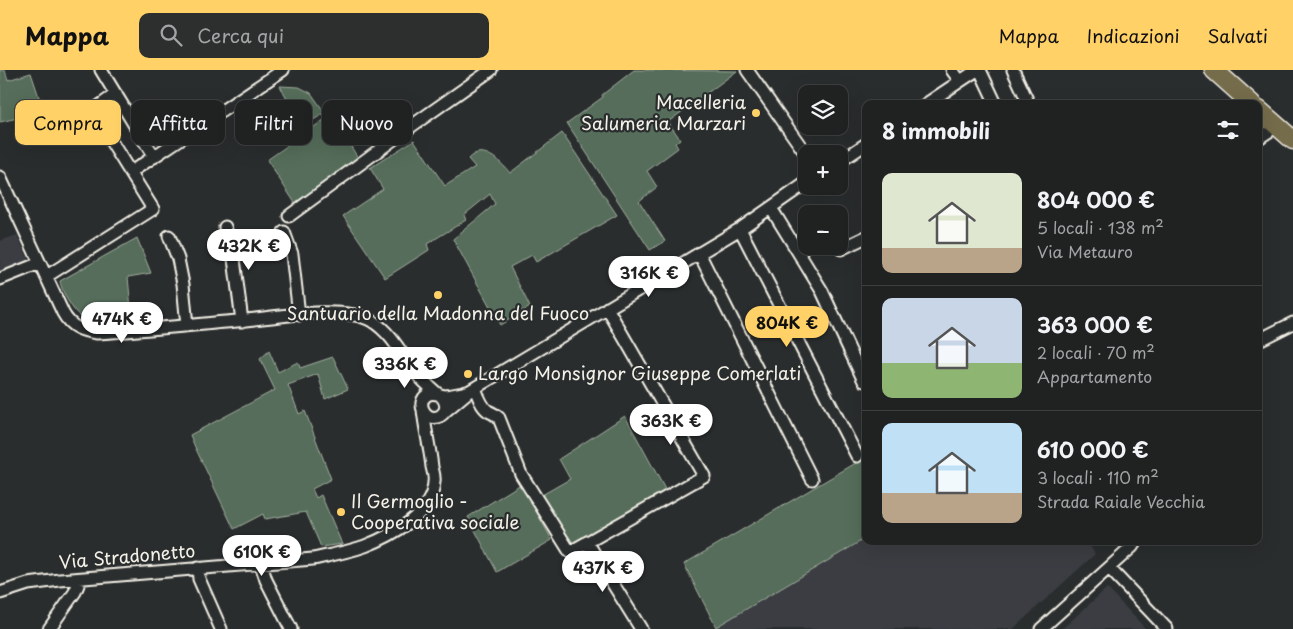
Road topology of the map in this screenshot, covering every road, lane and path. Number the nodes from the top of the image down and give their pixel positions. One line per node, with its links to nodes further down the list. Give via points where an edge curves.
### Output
1 (101, 70): 10 (street)
2 (283, 70): 22 (street)
3 (491, 70): 27 (street)
4 (747, 70): 19 (street)
5 (952, 70): 9 (street)
6 (979, 70): 9 (street); 12 (street)
7 (1013, 70): 13 (street)
8 (1214, 70): 14 (main road)
9 (960, 81): 11 (street)
10 (116, 94): 22 (street); 23 (street, via 95,109 94,114)
11 (932, 100)
12 (994, 100)
13 (1027, 100)
14 (1248, 100)
15 (1262, 113): 16 (main road)
16 (1277, 126): 17 (street); 18 (main road)
17 (1262, 136)
18 (1293, 140)
19 (800, 145)
20 (862, 147): 21 (street)
21 (848, 156)
22 (154, 157): 23 (street)
23 (131, 172): 36 (street, via 153,209)
24 (0, 177): 35 (street)
25 (798, 189): 26 (street)
26 (771, 208): 29 (street); 44 (street)
27 (289, 216)
28 (225, 228): 40 (street, via 233,251)
29 (740, 229): 34 (street); 51 (street)
30 (284, 232): 39 (street, via 292,254)
31 (168, 236): 42 (street, via 178,259)
32 (862, 239): 33 (street)
33 (848, 246)
34 (699, 253): 38 (street); 52 (street)
35 (40, 263): 36 (street); 37 (street)
36 (47, 276): 42 (street, via 65,317 79,329 97,333)
37 (0, 279)
38 (607, 308): 46 (street); 53 (street, via 704,476)
39 (299, 314): 40 (street); 45 (street, via 340,313 368,319 380,326)
40 (242, 321): 42 (street)
41 (1293, 323): 43 (street)
42 (187, 326)
43 (1262, 338)
44 (862, 364)
45 (413, 369): 47 (street); 48 (street, Via Stradonetto)
46 (471, 390): 47 (street); 49 (street); 53 (street, via 487,410 499,418 520,474 570,552)
47 (440, 395): 48 (street, via 428,394); 49 (street, via 446,404)
48 (423, 406): 49 (street, via 430,417); 50 (street, Via Stradonetto)
49 (442, 414): 50 (street, Via Stradonetto, via 433,432)
50 (430, 449): 55 (street, Via Stradonetto, via 434,482 429,500 416,517 366,545 339,554)
51 (857, 456)
52 (812, 479)
53 (587, 542): 63 (street)
54 (1133, 545): 57 (street)
55 (261, 564): 56 (street, Via Stradonetto); 62 (street)
56 (198, 568): 58 (street, Via Stradonetto); 61 (street, via 199,579)
57 (1109, 568): 64 (street); 65 (street)
58 (77, 578): 59 (street, Via Stradonetto, via 28,584); 60 (street, via 75,592)
59 (0, 593)
60 (49, 629)
61 (221, 629)
62 (291, 629)
63 (642, 629)
64 (1041, 629)
65 (1167, 629)

